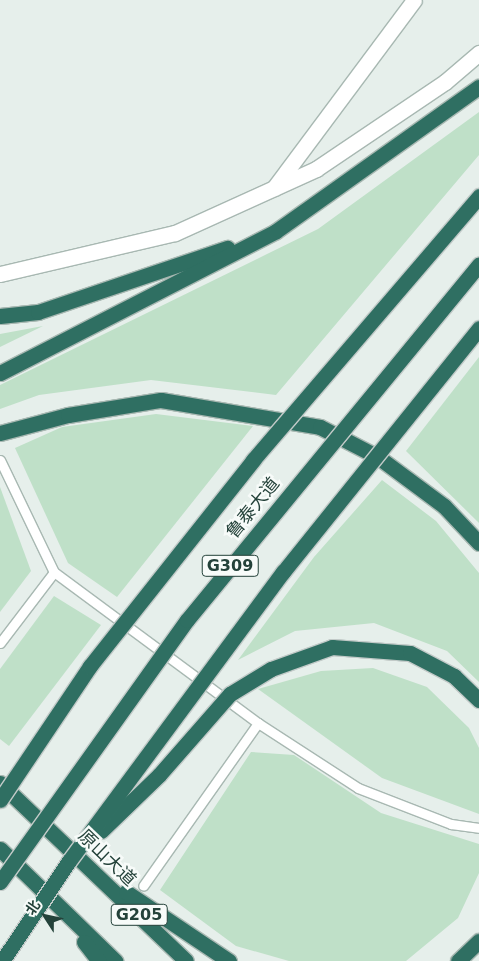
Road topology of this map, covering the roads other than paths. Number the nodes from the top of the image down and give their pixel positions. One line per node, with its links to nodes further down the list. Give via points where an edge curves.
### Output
1 (414, 0): 4 (street)
2 (479, 52): 4 (street, via 445,82 316,169)
3 (479, 87): 6 (highway)
4 (274, 188): 8 (street, via 175,233)
5 (479, 196): 20 (highway, 鲁泰大道 / G309, bridge, via 253,460 90,666)
6 (276, 231): 9 (highway, via 38,312); 11 (highway)
7 (479, 264): 25 (highway, 鲁泰大道 / G309, bridge, via 187,620)
8 (0, 274)
9 (0, 316)
10 (479, 328): 23 (highway, bridge, via 283,572)
11 (0, 374)
12 (0, 434): 14 (highway, via 68,415 161,400 320,427 378,457 444,506)
13 (0, 460): 15 (lane)
14 (479, 543)
15 (54, 572): 16 (lane); 18 (lane)
16 (0, 643)
17 (479, 700): 23 (highway, bridge, via 454,676 410,653 332,647 271,669 230,694 158,775)
18 (258, 723): 21 (lane, via 358,788 451,824); 26 (lane)
19 (0, 783): 24 (highway, 原山大道 / G205)
20 (0, 800)
21 (479, 828)
22 (0, 850): 27 (highway, G205)
23 (69, 861): 30 (highway, bridge)
24 (92, 869): 32 (highway, 原山大道 / G205); 33 (highway)
25 (0, 882)
26 (143, 886)
27 (55, 903): 29 (highway); 31 (highway, G205)
28 (479, 941): 34 (highway)
29 (95, 959)
30 (2, 961)
31 (115, 961)
32 (186, 961)
33 (228, 961)
34 (458, 961)

